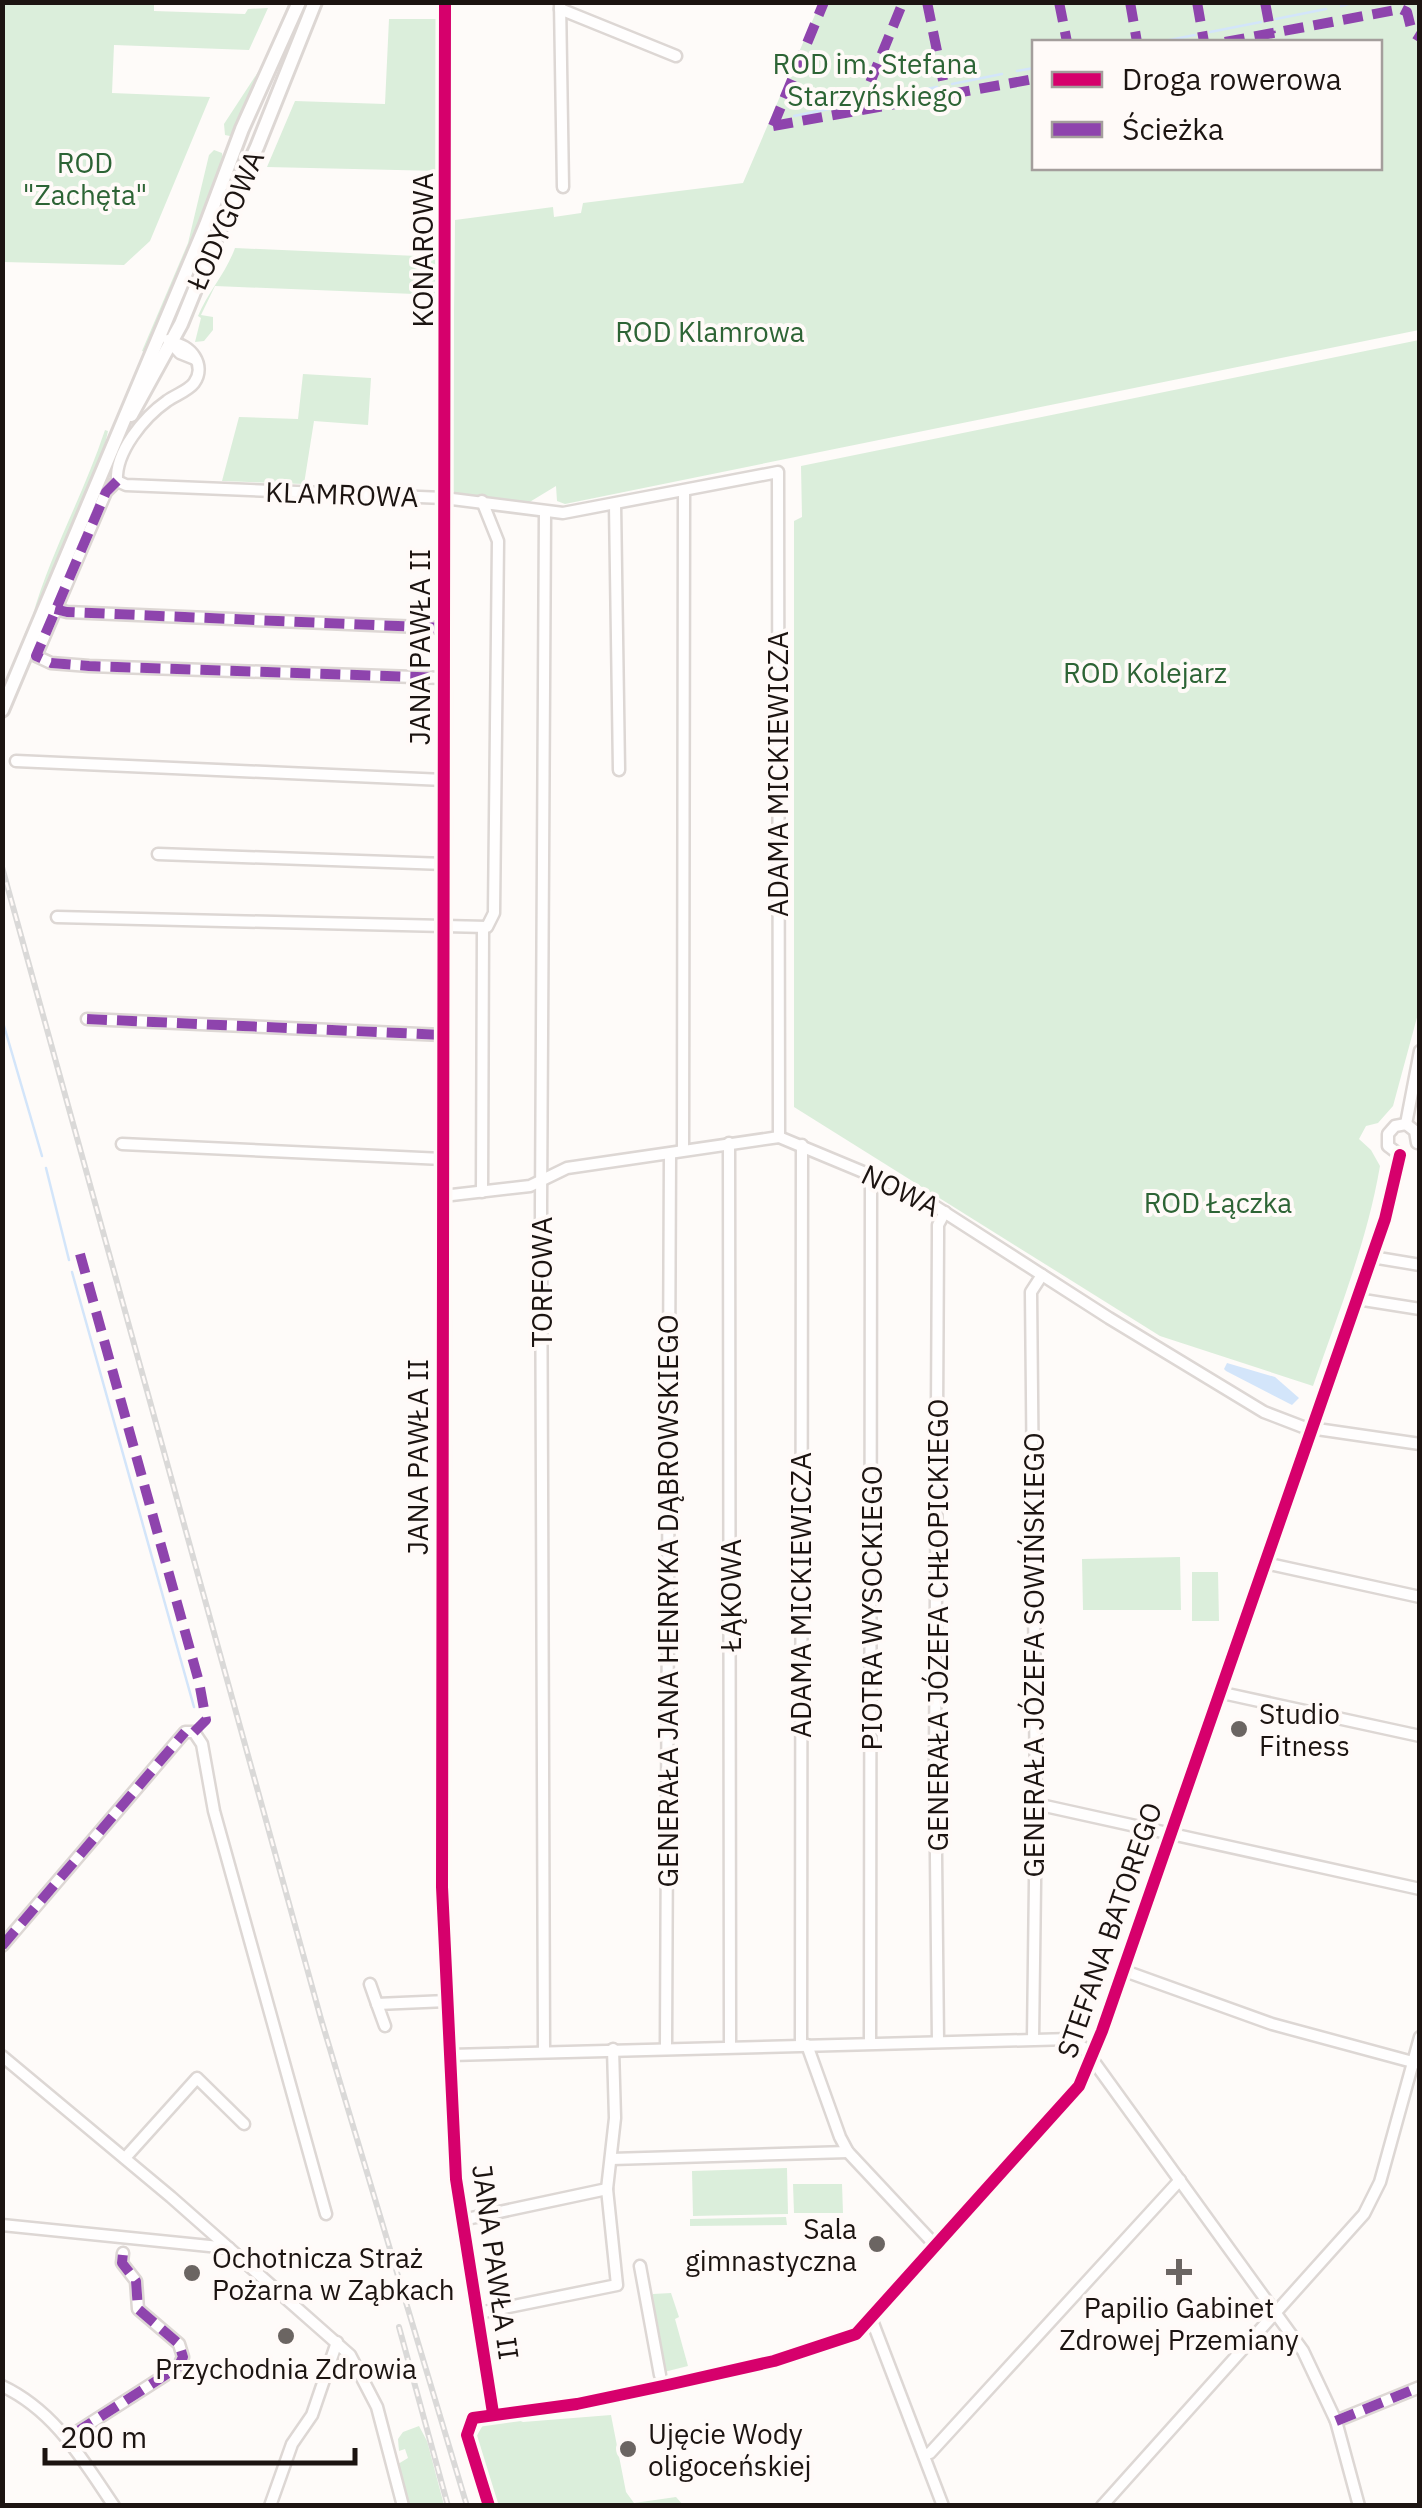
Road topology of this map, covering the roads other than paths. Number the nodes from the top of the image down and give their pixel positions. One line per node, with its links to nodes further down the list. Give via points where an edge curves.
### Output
1 (298, 2): 7 (main road, ŁODYGOWA, via 248,115)
2 (314, 2): 7 (main road, ŁODYGOWA, via 257,148)
3 (446, 2): 11 (street, KONAROWA)
4 (560, 6): 5 (street); 6 (street)
5 (676, 56)
6 (564, 187)
7 (166, 338): 9 (street, via 188,348 198,374 137,430); 18 (main road, ŁODYGOWA, via 120,429)
8 (778, 472): 10 (street, KLAMROWA); 31 (street, ADAMA MICKIEWICZA)
9 (117, 481): 11 (street, KLAMROWA); 15 (street, via 106,492)
10 (684, 491): 13 (street, KLAMROWA); 36 (street)
11 (444, 498): 12 (street, KLAMROWA); 16 (street, JANA PAWŁA II)
12 (482, 501): 14 (street, KLAMROWA); 26 (street, via 498,541 494,913)
13 (615, 504): 14 (street, KLAMROWA); 20 (street)
14 (545, 513): 41 (street, TORFOWA)
15 (56, 609): 16 (street); 17 (street, via 36,656 52,663)
16 (444, 628): 17 (street, JANA PAWŁA II)
17 (444, 678): 21 (street, JANA PAWŁA II)
18 (2, 710)
19 (16, 762): 21 (street)
20 (619, 770)
21 (444, 780): 23 (street, JANA PAWŁA II)
22 (158, 854): 23 (street)
23 (445, 864): 25 (street, JANA PAWŁA II)
24 (57, 917): 25 (street)
25 (444, 927): 26 (street); 28 (street, JANA PAWŁA II)
26 (483, 928): 42 (street)
27 (88, 1019): 28 (street)
28 (442, 1035): 39 (street, JANA PAWŁA II)
29 (1420, 1051): 30 (street)
30 (1406, 1124): 33 (street); 38 (street, via 1388,1134 1388,1146)
31 (779, 1137): 32 (street, NOWA); 35 (street, NOWA)
32 (729, 1143): 36 (street, NOWA); 70 (street, ŁĄKOWA)
33 (1418, 1143): 38 (street)
34 (122, 1144): 39 (street)
35 (802, 1145): 40 (street, NOWA); 69 (street, ADAMA MICKIEWICZA)
36 (684, 1150): 37 (street, NOWA)
37 (670, 1155): 41 (street, NOWA, via 568,1168); 71 (street, GENERAŁA JANA HENRYKA DĄBROWSKIEGO)
38 (1400, 1155): 45 (street, STEFANA BATOREGO)
39 (443, 1160): 43 (street, JANA PAWŁA II)
40 (871, 1174): 44 (street, NOWA); 68 (street, PIOTRA WYSOCKIEGO)
41 (542, 1180): 42 (street, NOWA); 73 (street, TORFOWA)
42 (482, 1192): 43 (street, NOWA)
43 (443, 1196): 62 (street, JANA PAWŁA II, via 442,1887)
44 (945, 1212): 47 (street, NOWA); 67 (street, GENERAŁA JÓZEFA CHŁOPICKIEGO, via 938,1225)
45 (1372, 1257): 46 (street); 48 (street, STEFANA BATOREGO)
46 (1420, 1265)
47 (1042, 1275): 50 (street, NOWA, via 1248,1403); 56 (street, GENERAŁA JÓZEFA SOWIŃSKIEGO, via 1031,1292)
48 (1357, 1299): 49 (street); 50 (street, STEFANA BATOREGO)
49 (1420, 1309)
50 (1312, 1428): 51 (street, NOWA); 52 (street, STEFANA BATOREGO)
51 (1420, 1444)
52 (1265, 1562): 53 (street); 54 (street, STEFANA BATOREGO)
53 (1420, 1596)
54 (1218, 1692): 55 (street); 57 (street, STEFANA BATOREGO)
55 (1420, 1736)
56 (1036, 1804): 57 (street); 66 (street, GENERAŁA JÓZEFA SOWIŃSKIEGO)
57 (1169, 1834): 58 (street); 60 (street, STEFANA BATOREGO)
58 (1420, 1889)
59 (2, 1946): 84 (street, via 185,1732 194,1732)
60 (1122, 1970): 76 (street, STEFANA BATOREGO); 77 (street, via 1272,2024)
61 (370, 1984): 63 (street)
62 (448, 2001): 63 (street); 74 (street, JANA PAWŁA II)
63 (378, 2004): 64 (street)
64 (384, 2026)
65 (1420, 2037): 77 (street)
66 (1033, 2039): 67 (street); 76 (street, via 1071,2039)
67 (938, 2041): 68 (street)
68 (870, 2043): 69 (street)
69 (804, 2045): 70 (street); 79 (street, ADAMA MICKIEWICZA)
70 (730, 2046): 71 (street)
71 (666, 2047): 72 (street)
72 (613, 2049): 73 (street); 81 (street)
73 (544, 2052): 74 (street)
74 (450, 2055): 85 (street, JANA PAWŁA II)
75 (2, 2056): 80 (street)
76 (1092, 2060): 82 (street); 87 (street, STEFANA BATOREGO, via 1079,2086)
77 (1416, 2063): 91 (street, via 1372,2202)
78 (244, 2124): 80 (street, via 196,2078)
79 (848, 2152): 81 (street); 87 (street, ADAMA MICKIEWICZA)
80 (125, 2158): 88 (street)
81 (611, 2159): 83 (street)
82 (1180, 2180): 91 (street); 101 (street)
83 (607, 2189): 85 (street); 92 (street, via 617,2285)
84 (326, 2214)
85 (462, 2220): 92 (street, JANA PAWŁA II)
86 (2, 2225): 88 (street)
87 (936, 2246): 93 (street, STEFANA BATOREGO)
88 (230, 2248): 94 (street)
89 (123, 2253): 100 (street, via 122,2263 136,2280 138,2308 182,2346 184,2357)
90 (640, 2266): 95 (street)
91 (1277, 2311): 99 (street); 107 (street)
92 (479, 2313): 98 (street, JANA PAWŁA II)
93 (872, 2318): 98 (street, STEFANA BATOREGO, via 851,2337 774,2361 592,2401); 101 (street)
94 (337, 2342): 103 (street); 104 (street, via 370,2389)
95 (660, 2375)
96 (2, 2386): 102 (street, via 62,2430)
97 (1420, 2386): 99 (street)
98 (493, 2413): 105 (street, STEFANA BATOREGO, via 470,2421 468,2439)
99 (1336, 2421): 108 (street)
100 (76, 2432)
101 (924, 2455): 106 (street)
102 (114, 2506)
103 (270, 2506)
104 (404, 2506)
105 (489, 2506)
106 (943, 2506)
107 (1102, 2506)
108 (1359, 2506)

